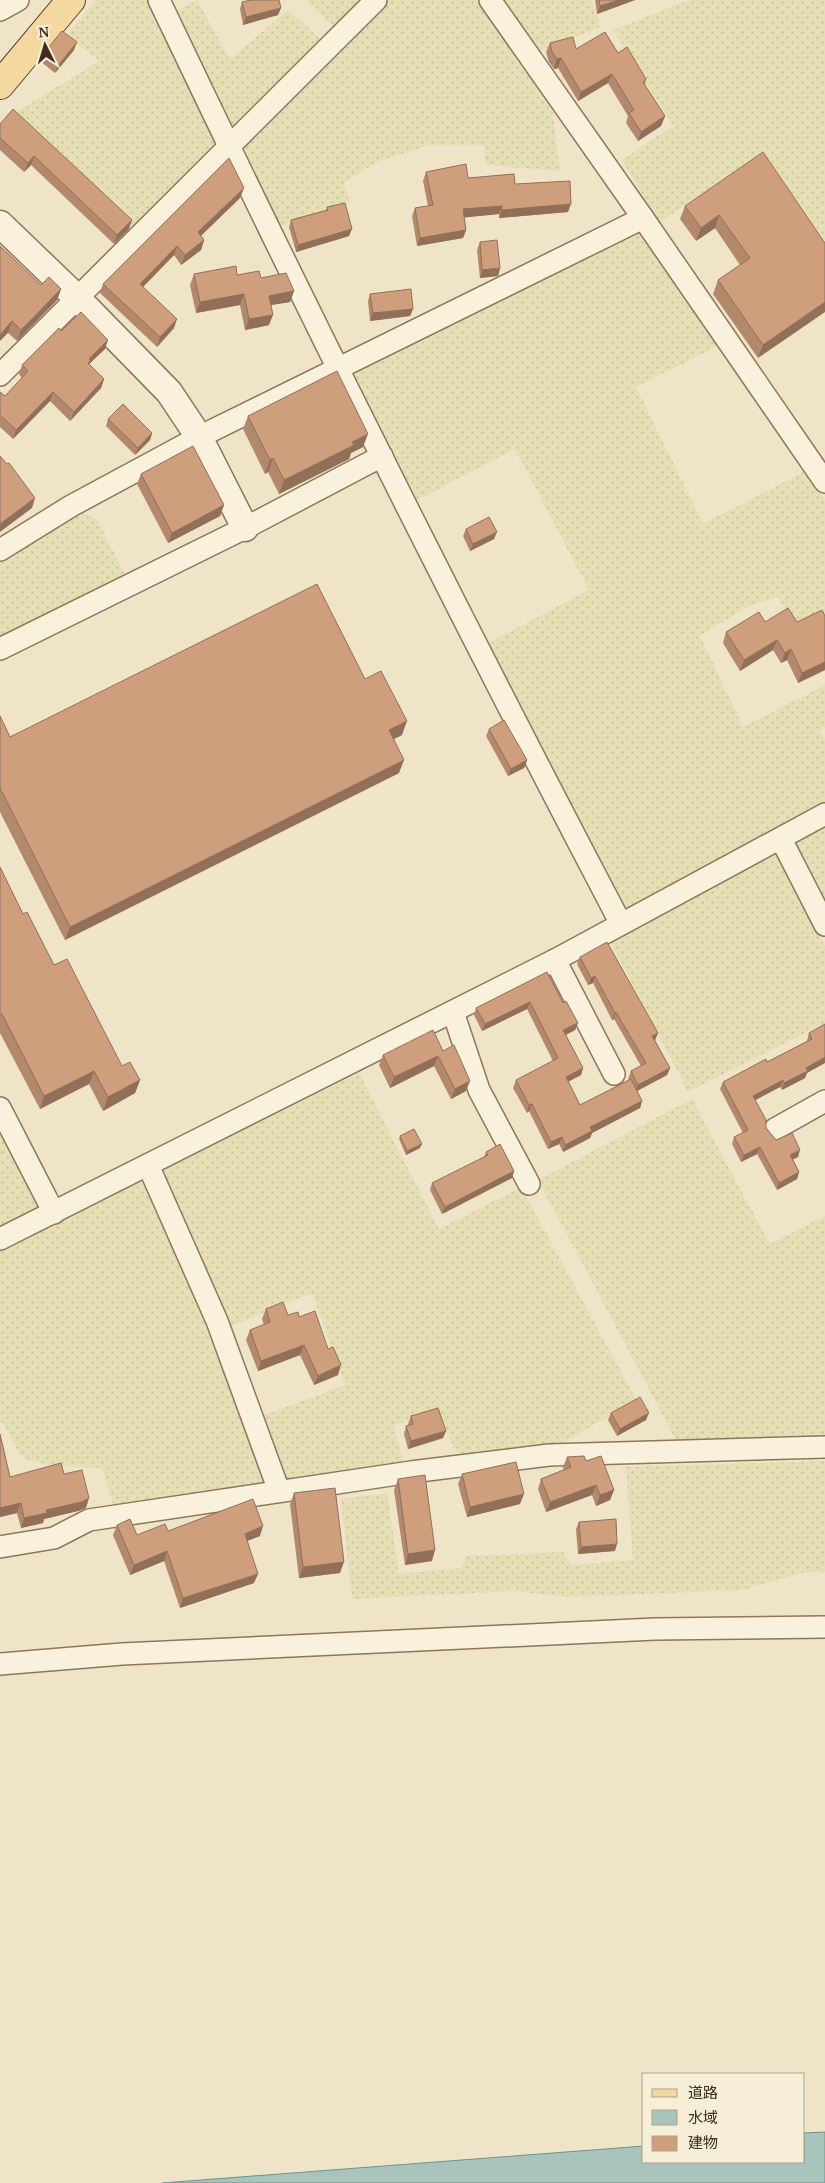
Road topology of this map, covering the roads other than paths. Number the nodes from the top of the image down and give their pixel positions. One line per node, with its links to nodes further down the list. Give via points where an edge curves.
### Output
1 (18, 0): 6 (street)
2 (71, 0): 7 (main road)
3 (159, 0): 8 (street)
4 (376, 0): 8 (street)
5 (490, 0): 9 (street)
6 (0, 10)
7 (0, 85)
8 (230, 147): 11 (street); 12 (street)
9 (643, 218): 12 (street); 16 (street)
10 (0, 224): 11 (street)
11 (76, 297): 13 (street); 14 (street, via 169,392)
12 (339, 370): 14 (street); 15 (street)
13 (0, 375)
14 (199, 438): 17 (street); 18 (street, via 71,506)
15 (382, 456): 17 (street); 22 (street)
16 (825, 482)
17 (245, 528): 19 (street)
18 (0, 550)
19 (0, 649)
20 (825, 814): 21 (street)
21 (781, 839): 22 (street); 23 (street)
22 (621, 924): 24 (street)
23 (825, 925)
24 (555, 960): 25 (street); 26 (street)
25 (453, 1012): 30 (street); 31 (street, via 480,1090)
26 (614, 1074)
27 (825, 1101): 29 (street)
28 (0, 1108): 32 (street)
29 (774, 1129)
30 (148, 1165): 32 (street); 35 (street, via 217,1321)
31 (529, 1184)
32 (54, 1213): 33 (street)
33 (0, 1239)
34 (825, 1447): 35 (street, via 549,1455)
35 (278, 1492): 36 (street, via 89,1520 54,1538)
36 (0, 1547)
37 (825, 1627): 38 (street, via 655,1629 122,1654)
38 (0, 1664)

